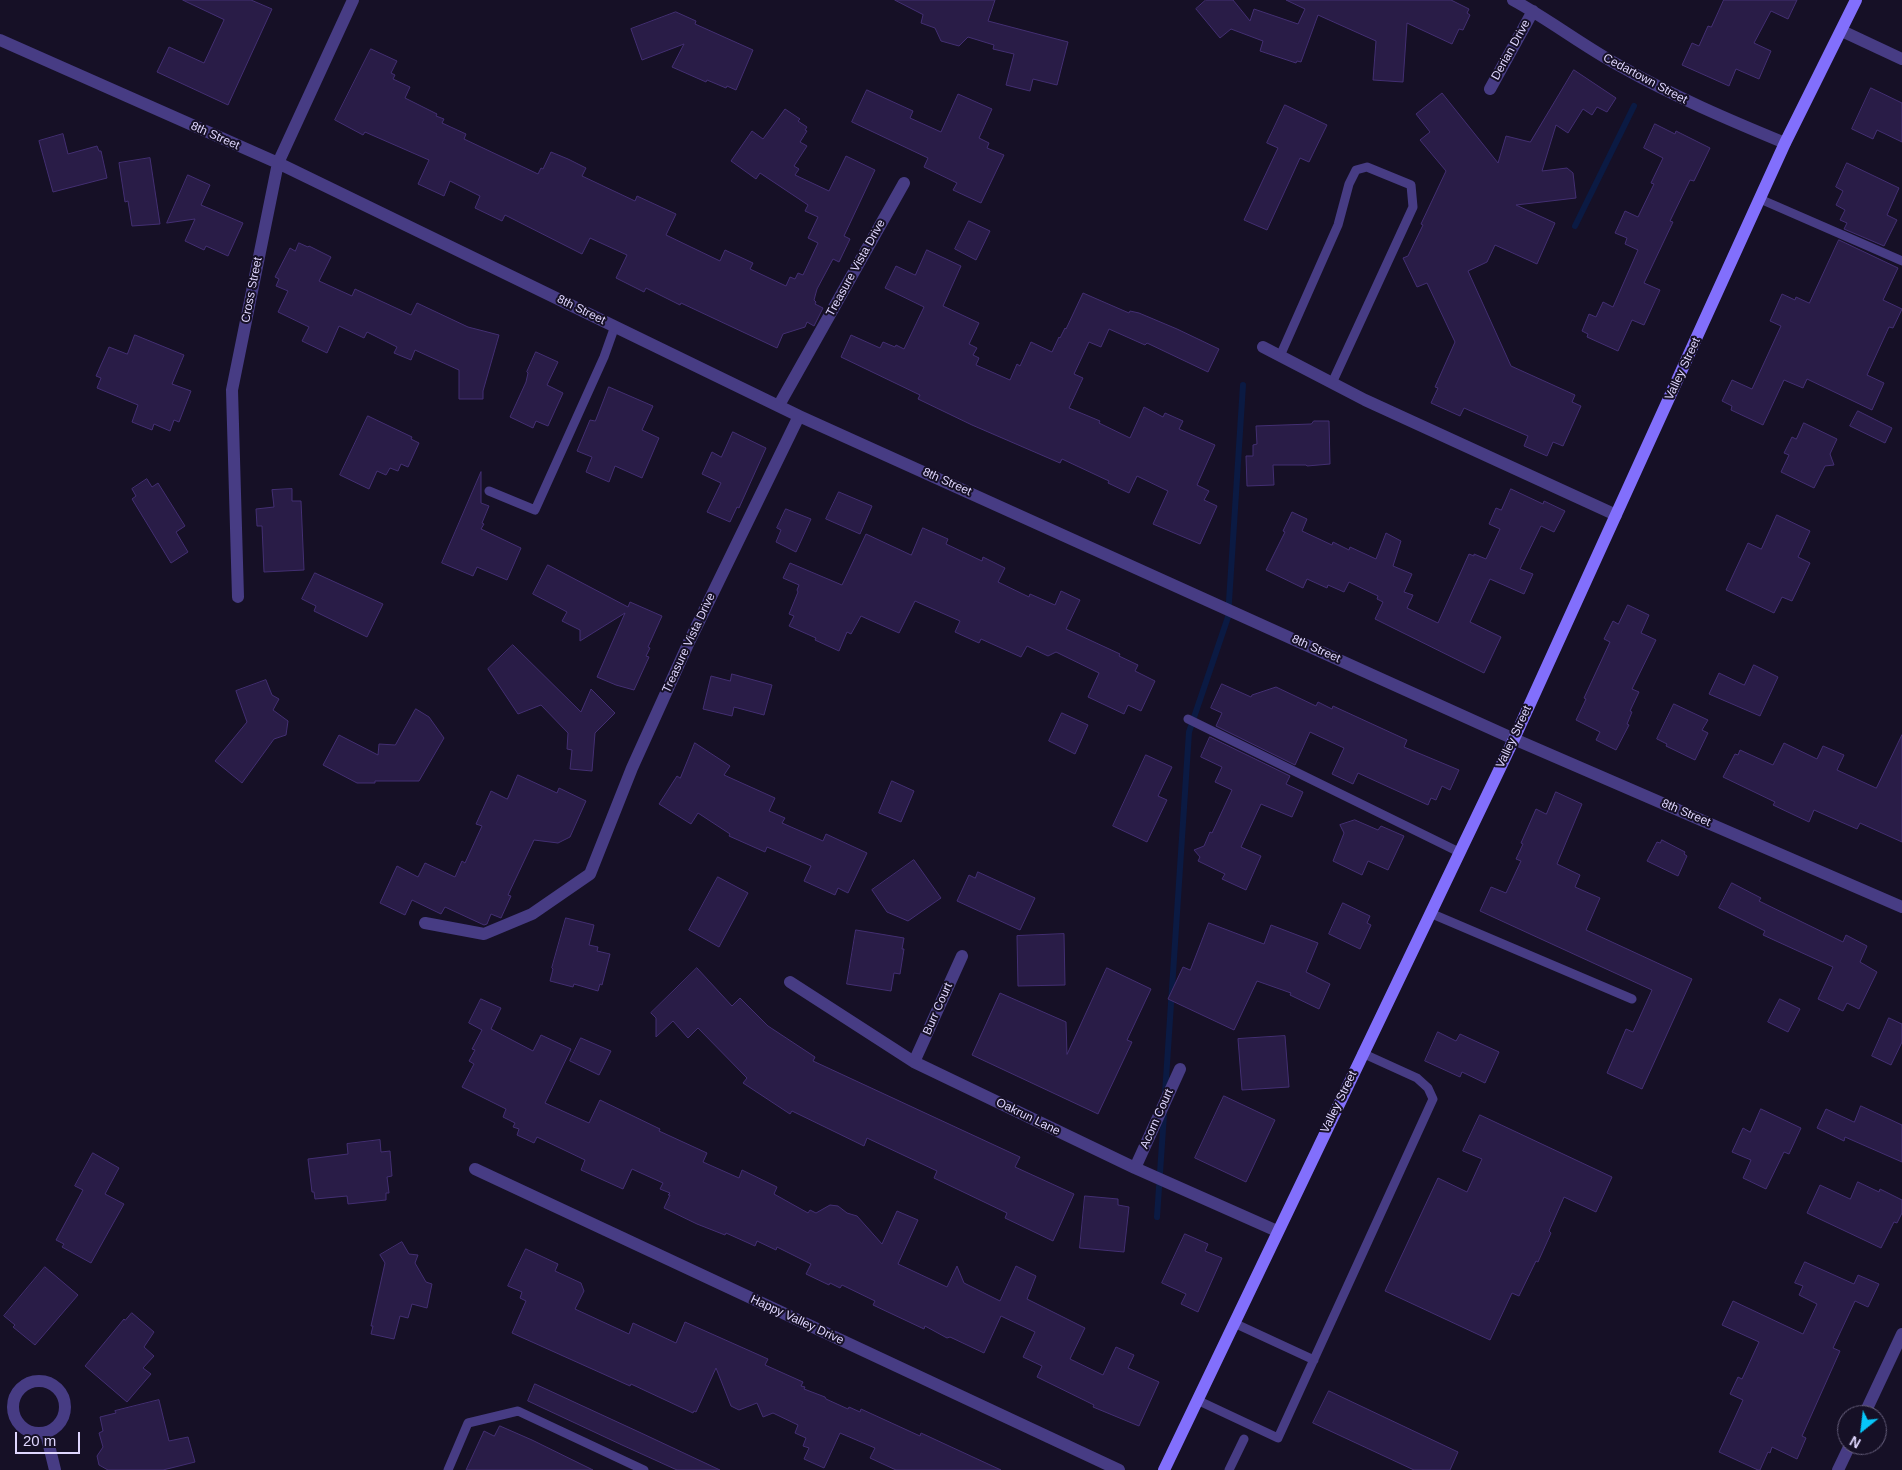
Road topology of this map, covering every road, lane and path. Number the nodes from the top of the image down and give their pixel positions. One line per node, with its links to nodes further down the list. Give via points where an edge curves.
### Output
1 (353, 0): 10 (street, Cross Street)
2 (1513, 0): 4 (street, Cedartown Street)
3 (1856, 0): 5 (street, Valley Street)
4 (1533, 11): 8 (street, Derian Drive); 9 (street, Cedartown Street, via 1618,66 1690,103)
5 (1842, 32): 7 (street); 9 (street, Valley Street)
6 (0, 40): 10 (street, 8th Street)
7 (1902, 59)
8 (1490, 89)
9 (1785, 144): 12 (street, Valley Street)
10 (278, 163): 14 (street, 8th Street); 22 (street, Cross Street, via 232,390)
11 (904, 183): 18 (street, Treasure Vista Drive)
12 (1760, 199): 13 (lane); 21 (street, Valley Street)
13 (1902, 261)
14 (615, 326): 18 (street, 8th Street); 20 (lane, via 534,510)
15 (1263, 347): 16 (street)
16 (1280, 356): 17 (street); 17 (lane, via 1338,225 1348,184 1356,170 1367,167 1411,185 1413,207)
17 (1332, 383): 21 (street)
18 (779, 405): 19 (street, 8th Street)
19 (799, 416): 24 (street, 8th Street); 28 (street, Treasure Vista Drive, via 688,642 632,768 590,874 532,914 484,934)
20 (489, 491)
21 (1616, 515): 24 (street, Valley Street)
22 (238, 597)
23 (1188, 719): 25 (lane)
24 (1514, 739): 25 (street, Valley Street); 26 (street, 8th Street)
25 (1459, 852): 27 (street, Valley Street)
26 (1902, 907)
27 (1430, 913): 31 (lane); 32 (street, Valley Street)
28 (425, 923)
29 (962, 956): 33 (street, Burr Court)
30 (790, 982): 33 (street, Oakrun Lane)
31 (1632, 999)
32 (1362, 1053): 37 (street, Valley Street); 40 (lane, via 1417,1078 1428,1088 1433,1099)
33 (914, 1062): 35 (street, Oakrun Lane)
34 (1180, 1069): 35 (street, Acorn Court)
35 (1135, 1168): 37 (street, Oakrun Lane)
36 (475, 1169): 49 (street, Happy Valley Drive)
37 (1277, 1231): 38 (street, Valley Street)
38 (1234, 1322): 40 (lane); 41 (street, Valley Street)
39 (1902, 1334): 42 (street)
40 (1314, 1360): 41 (lane, via 1278,1438)
41 (1197, 1400): 50 (street, Valley Street)
42 (1869, 1405)
43 (46, 1433): 43 (street, via 62,1420 65,1400 50,1382 32,1381 15,1394 13,1414 26,1430); 46 (street)
44 (1244, 1439): 51 (lane)
45 (1845, 1455): 52 (street)
46 (55, 1470)
47 (448, 1470): 48 (lane, via 468,1423 518,1410)
48 (644, 1470)
49 (1119, 1470)
50 (1164, 1470)
51 (1229, 1470)
52 (1838, 1470)

